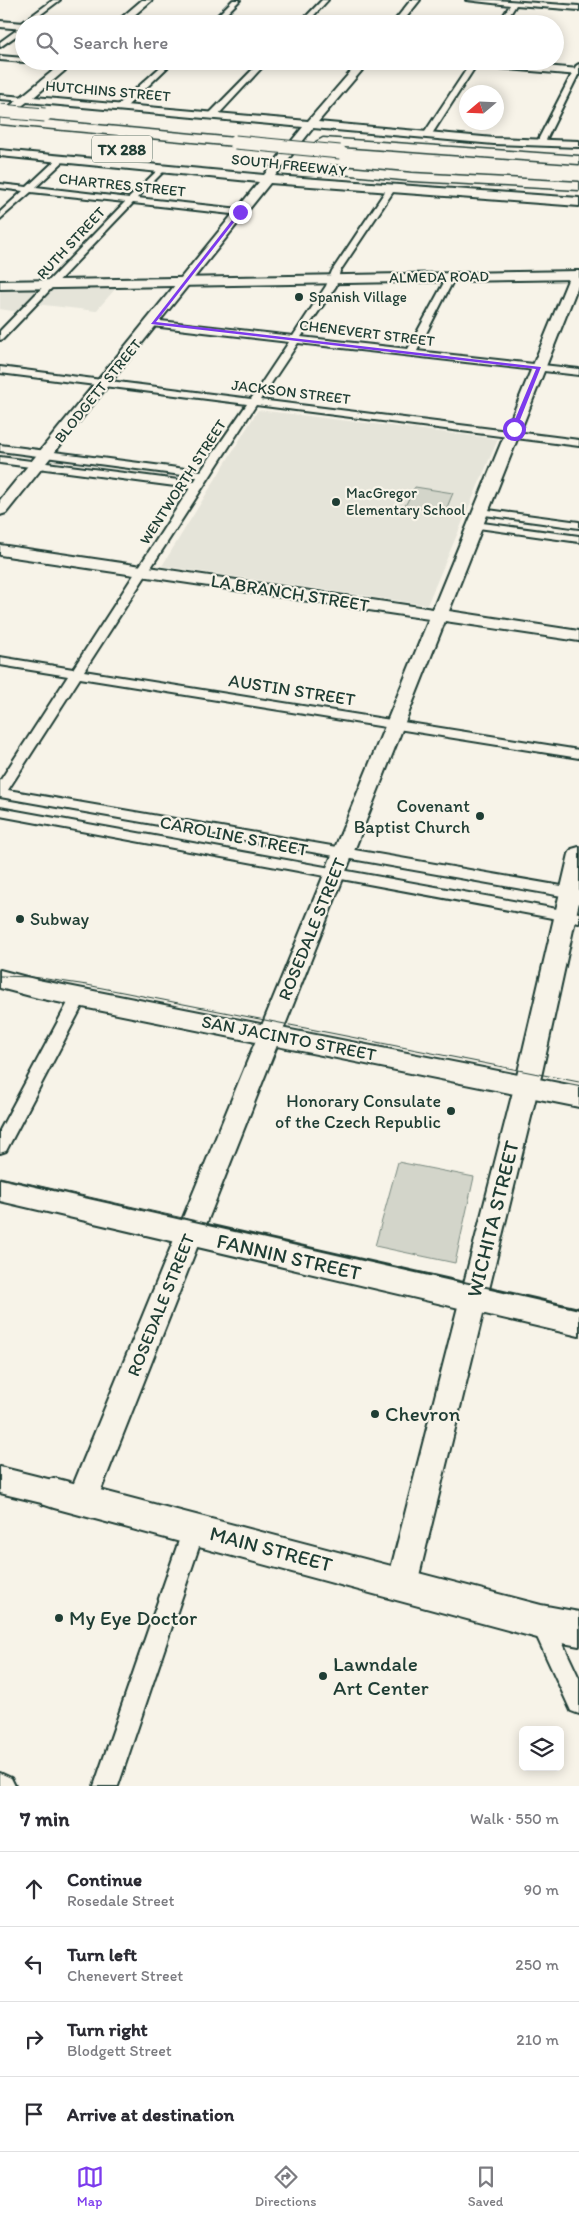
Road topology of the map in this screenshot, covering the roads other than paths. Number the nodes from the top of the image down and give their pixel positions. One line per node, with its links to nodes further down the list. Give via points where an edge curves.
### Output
1 (57, 0): 9 (street)
2 (148, 0): 10 (street)
3 (238, 0): 11 (street)
4 (325, 0): 12 (street)
5 (416, 0): 13 (street)
6 (469, 0): 7 (street)
7 (514, 3): 8 (street); 14 (street)
8 (579, 8)
9 (37, 15)
10 (129, 15)
11 (222, 15)
12 (311, 15)
13 (404, 15)
14 (507, 15)
15 (0, 24): 16 (street)
16 (15, 25)
17 (15, 35): 18 (street)
18 (0, 45)
19 (0, 58): 20 (street)
20 (15, 59)
21 (564, 69): 27 (street)
22 (61, 70): 29 (street)
23 (161, 70): 30 (street)
24 (256, 70): 32 (street)
25 (357, 70): 35 (street, BLODGETT STREET)
26 (471, 70): 36 (street)
27 (578, 70): 37 (street)
28 (0, 97): 29 (street, HUTCHINS STREET)
29 (25, 99): 30 (street, HUTCHINS STREET); 33 (street)
30 (121, 107): 32 (street, HUTCHINS STREET)
31 (0, 111): 34 (highway, SOUTH FREEWAY / TX 288, bridge)
32 (213, 115): 35 (street, HUTCHINS STREET)
33 (0, 119): 34 (highway)
34 (40, 119): 38 (highway, SOUTH FREEWAY / TX 288); 48 (highway, bridge, via 235,142)
35 (311, 124): 36 (street, HUTCHINS STREET); 50 (street, BLODGETT STREET)
36 (427, 135): 37 (street, HUTCHINS STREET)
37 (541, 142): 39 (street, HUTCHINS STREET)
38 (356, 143): 41 (highway); 43 (highway, SOUTH FREEWAY / TX 288)
39 (579, 144)
40 (0, 153): 42 (street)
41 (579, 153)
42 (62, 159): 46 (street); 53 (street)
43 (579, 160)
44 (257, 162): 45 (highway, SOUTH FREEWAY)
45 (296, 166)
46 (162, 168): 50 (street); 56 (street, RUTH STREET)
47 (321, 168): 49 (highway, SOUTH FREEWAY)
48 (579, 171)
49 (412, 177): 52 (highway, SOUTH FREEWAY); 55 (highway, via 513,192)
50 (267, 179): 54 (street); 58 (street, BLODGETT STREET)
51 (0, 186): 53 (street, CHARTRES STREET)
52 (579, 186)
53 (29, 189): 56 (street, CHARTRES STREET); 59 (street)
54 (390, 189): 57 (street); 62 (street, WENTWORTH STREET)
55 (579, 197)
56 (131, 200): 58 (street, CHARTRES STREET); 64 (street, RUTH STREET)
57 (579, 202)
58 (240, 212): 63 (street, BLODGETT STREET)
59 (0, 216)
60 (578, 275): 61 (main road, ALMEDA ROAD); 70 (street, ROSEDALE STREET)
61 (451, 277): 62 (main road, ALMEDA ROAD); 69 (street)
62 (333, 279): 63 (main road, ALMEDA ROAD); 68 (street, WENTWORTH STREET, via 332,286)
63 (186, 281): 64 (main road, ALMEDA ROAD); 66 (street, BLODGETT STREET)
64 (52, 284): 65 (main road, ALMEDA ROAD); 67 (street, RUTH STREET)
65 (0, 285)
66 (152, 323): 68 (street, CHENEVERT STREET); 73 (street, BLODGETT STREET)
67 (0, 337)
68 (295, 339): 69 (street, CHENEVERT STREET); 74 (street, WENTWORTH STREET)
69 (411, 353): 70 (street, CHENEVERT STREET)
70 (539, 368): 72 (street, CHENEVERT STREET); 75 (street, ROSEDALE STREET)
71 (0, 370): 73 (street, JACKSON STREET)
72 (579, 372)
73 (103, 383): 74 (street, JACKSON STREET); 78 (street, BLODGETT STREET)
74 (253, 402): 75 (street, JACKSON STREET); 80 (street, WENTWORTH STREET)
75 (512, 435): 76 (street, JACKSON STREET); 83 (street, ROSEDALE STREET)
76 (579, 443)
77 (0, 448): 78 (street)
78 (42, 459): 79 (street); 80 (street); 81 (street); 82 (street, BLODGETT STREET)
79 (0, 460)
80 (204, 475): 81 (street, WENTWORTH STREET)
81 (197, 486): 87 (street, WENTWORTH STREET)
82 (0, 510)
83 (478, 518): 84 (street); 85 (street); 88 (street, ROSEDALE STREET)
84 (579, 525)
85 (579, 538)
86 (0, 550): 87 (street, LA BRANCH STREET)
87 (142, 571): 88 (street, LA BRANCH STREET); 91 (street, WENTWORTH STREET)
88 (439, 616): 89 (street, LA BRANCH STREET); 92 (street, ROSEDALE STREET)
89 (579, 636)
90 (0, 661): 91 (street, AUSTIN STREET)
91 (76, 673): 92 (street, AUSTIN STREET); 94 (street, WENTWORTH STREET)
92 (395, 725): 93 (street, AUSTIN STREET); 97 (street, ROSEDALE STREET)
93 (579, 754)
94 (0, 792): 97 (street, CAROLINE STREET)
95 (0, 812): 97 (street, CAROLINE STREET)
96 (579, 854): 98 (street, WICHITA STREET)
97 (339, 864): 98 (street, CAROLINE STREET); 98 (street, CAROLINE STREET); 101 (street, ROSEDALE STREET)
98 (573, 905): 102 (street, WICHITA STREET)
99 (0, 979): 100 (main road, SAN JACINTO STREET)
100 (78, 997): 101 (main road, SAN JACINTO STREET); 104 (street)
101 (270, 1035): 102 (main road, SAN JACINTO STREET); 106 (street, ROSEDALE STREET)
102 (526, 1086): 103 (main road, SAN JACINTO STREET); 107 (street, WICHITA STREET)
103 (579, 1097)
104 (0, 1146)
105 (0, 1190): 106 (main road, FANNIN STREET)
106 (190, 1233): 107 (main road, FANNIN STREET); 110 (street, ROSEDALE STREET)
107 (473, 1300): 108 (main road, FANNIN STREET); 112 (street, WICHITA STREET)
108 (579, 1323)
109 (0, 1480): 110 (street, MAIN STREET)
110 (68, 1496): 111 (main road, MAIN STREET)
111 (194, 1529): 112 (main road, MAIN STREET); 117 (street)
112 (402, 1584): 113 (main road, MAIN STREET)
113 (541, 1622): 114 (main road, MAIN STREET); 115 (main road, MAIN STREET); 116 (street)
114 (579, 1629)
115 (579, 1639)
116 (579, 1702)
117 (106, 1786)

